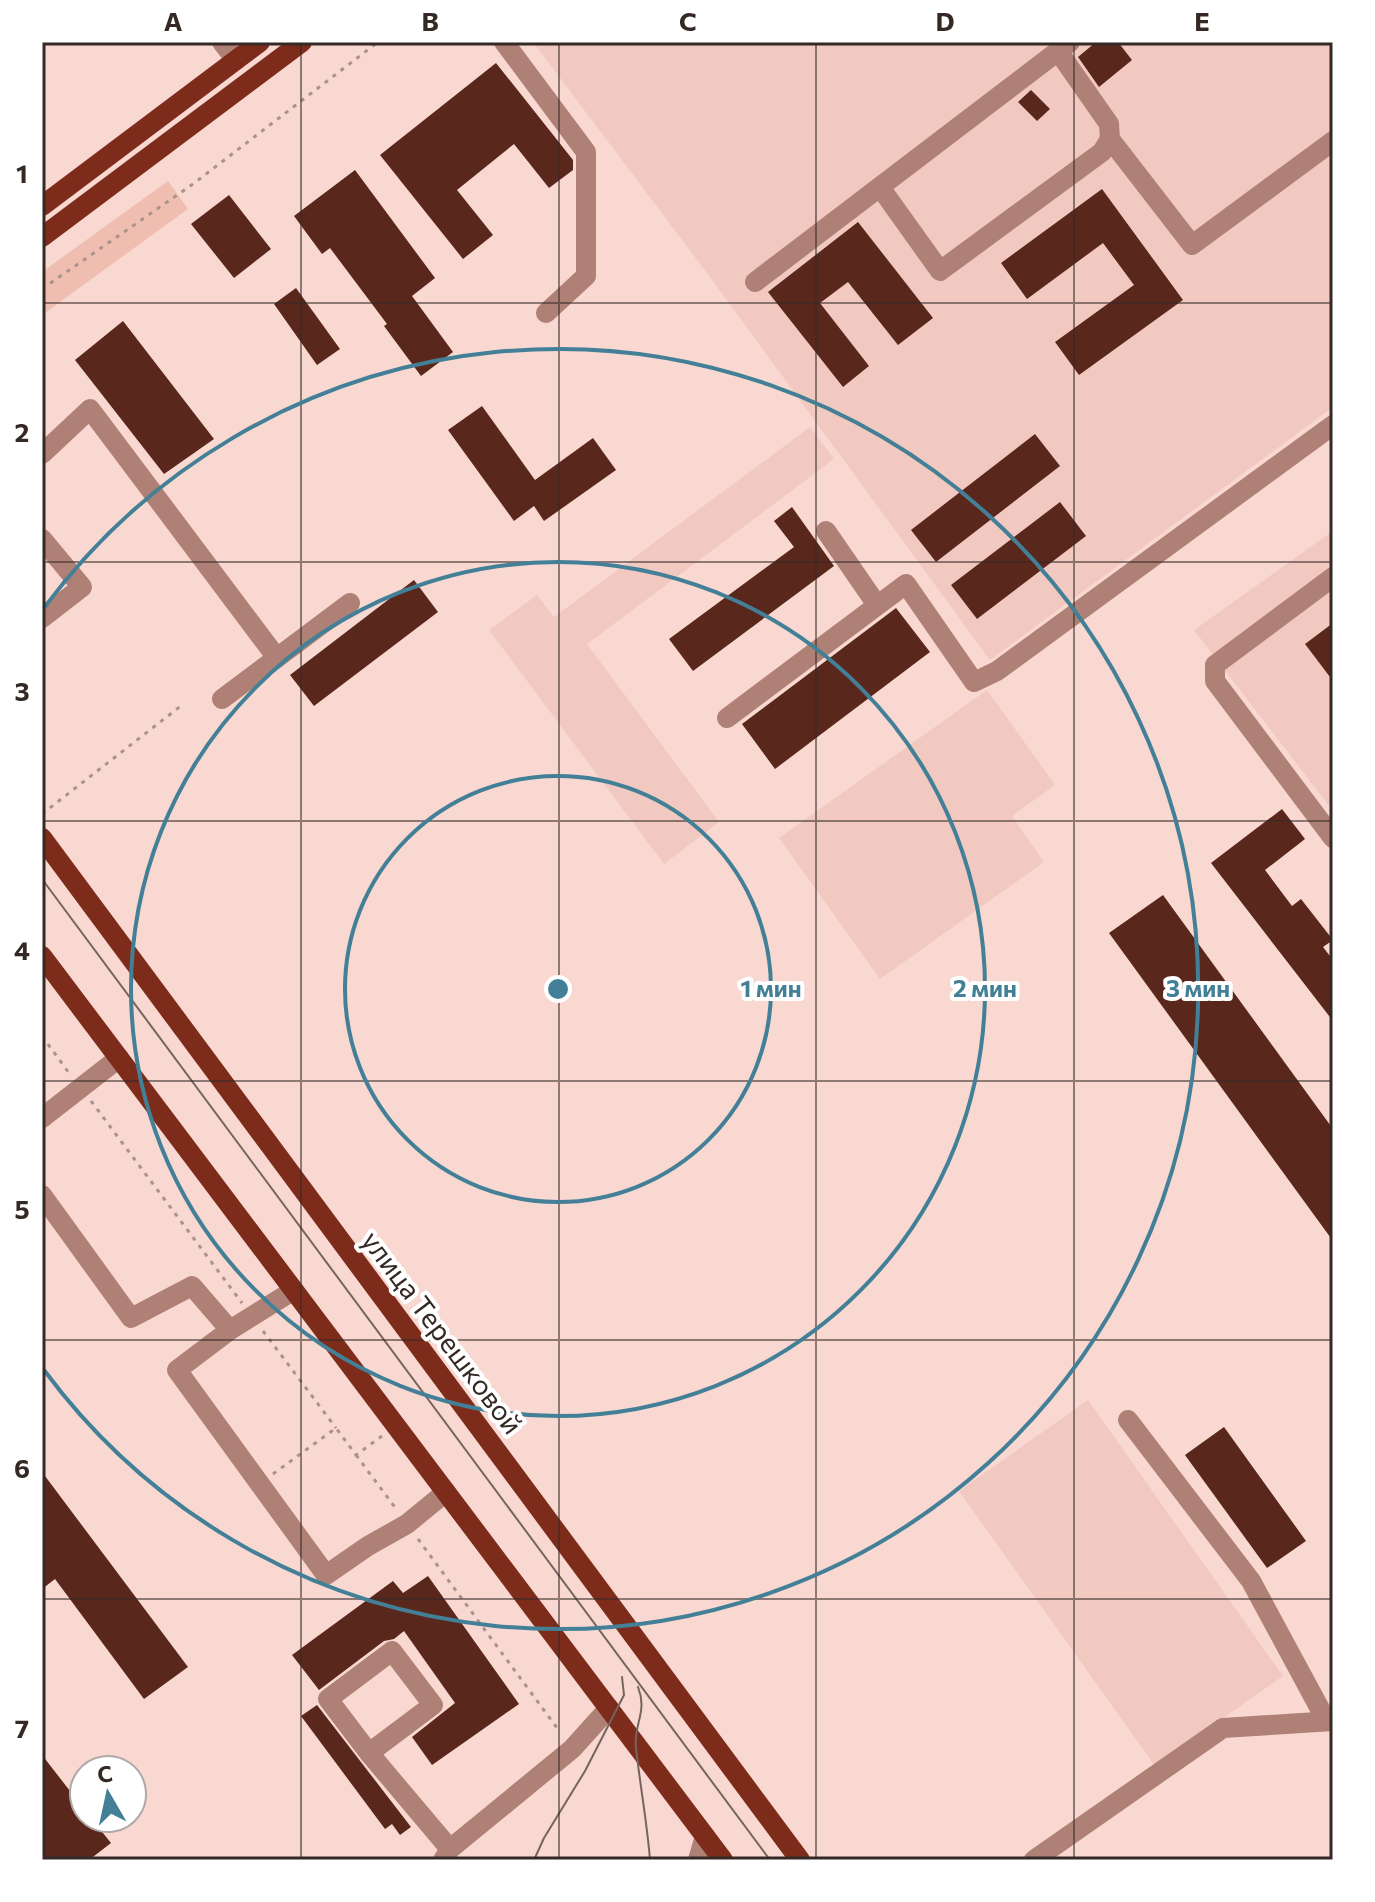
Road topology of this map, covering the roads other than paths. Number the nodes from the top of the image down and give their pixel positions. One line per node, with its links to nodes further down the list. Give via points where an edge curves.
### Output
1 (222, 42): 6 (lane)
2 (260, 42): 6 (main road)
3 (301, 42): 11 (main road)
4 (504, 42): 13 (lane, via 586,152 586,276)
5 (1064, 46): 7 (lane, via 1109,124); 9 (lane)
6 (236, 60): 10 (main road)
7 (1110, 139): 8 (lane, via 1192,245); 9 (lane, via 1102,152 940,271)
8 (1333, 141)
9 (880, 187): 12 (lane)
10 (42, 206)
11 (42, 237)
12 (755, 282)
13 (546, 313)
14 (1333, 425): 20 (lane, via 997,671 974,682 906,584)
15 (42, 454): 22 (lane, via 90,409)
16 (826, 531): 20 (lane)
17 (42, 539): 21 (lane, via 82,587)
18 (1333, 577): 26 (lane, via 1215,665 1215,681)
19 (350, 603): 22 (lane)
20 (877, 605): 24 (lane)
21 (42, 618)
22 (277, 658): 23 (lane)
23 (222, 699)
24 (727, 718)
25 (42, 838): 42 (main road, улица Терешковой)
26 (1333, 838)
27 (42, 956): 28 (main road)
28 (119, 1058): 29 (lane); 31 (main road)
29 (42, 1118)
30 (42, 1195): 32 (lane, via 131,1318 192,1286)
31 (294, 1290): 32 (lane); 34 (main road)
32 (230, 1330): 34 (lane, via 177,1370 326,1575 407,1524)
33 (1128, 1420): 36 (lane, via 1251,1581)
34 (446, 1492): 35 (main road)
35 (609, 1708): 38 (main road); 39 (lane, via 572,1749)
36 (1329, 1721): 43 (lane, via 1223,1728)
37 (369, 1753): 37 (lane, via 328,1699 392,1651 433,1705); 39 (lane)
38 (705, 1836): 40 (lane); 41 (main road)
39 (446, 1855)
40 (698, 1860)
41 (723, 1860)
42 (800, 1860)
43 (1034, 1860)

